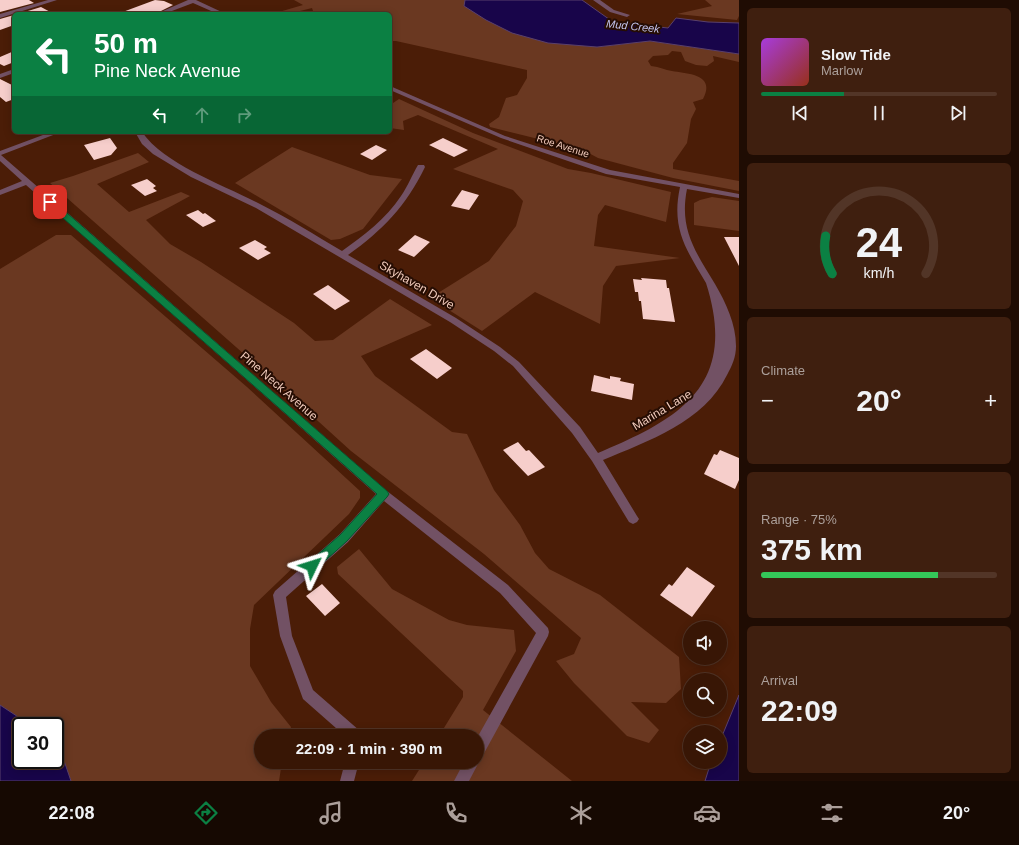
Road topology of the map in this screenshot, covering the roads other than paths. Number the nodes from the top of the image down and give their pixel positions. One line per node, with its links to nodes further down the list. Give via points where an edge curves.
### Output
1 (54, 0): 5 (street)
2 (192, 0): 6 (street); 7 (street)
3 (596, 0): 8 (street, via 612,11)
4 (12, 12): 9 (street)
5 (14, 12)
6 (164, 12)
7 (219, 12)
8 (627, 15)
9 (0, 16)
10 (12, 72): 11 (street)
11 (0, 76)
12 (392, 89): 19 (street, Roe Avenue, via 503,137 609,172)
13 (52, 134): 15 (street)
14 (139, 134): 22 (street, Skyhaven Drive, via 156,152 194,175 258,206)
15 (0, 153)
16 (0, 157): 18 (street, Pine Neck Avenue)
17 (421, 167): 22 (street, via 398,208 368,237)
18 (27, 182): 20 (street); 24 (street, Pine Neck Avenue)
19 (684, 187): 21 (street, Roe Avenue); 23 (street, Marina Lane, via 681,209 684,240 723,309 730,332 730,357 723,376 698,407 642,439)
20 (0, 193)
21 (739, 196)
22 (342, 255): 23 (street, Skyhaven Drive, via 453,320 516,364 559,410)
23 (596, 458): 25 (street, Skyhaven Drive)
24 (383, 494): 26 (street, via 344,538 279,595 286,636 308,694); 27 (street, Pine Neck Avenue, via 504,589 543,632)
25 (633, 519)
26 (346, 729)
27 (484, 739)
28 (350, 769): 30 (street)
29 (468, 769): 31 (street)
30 (347, 781)
31 (461, 781)

